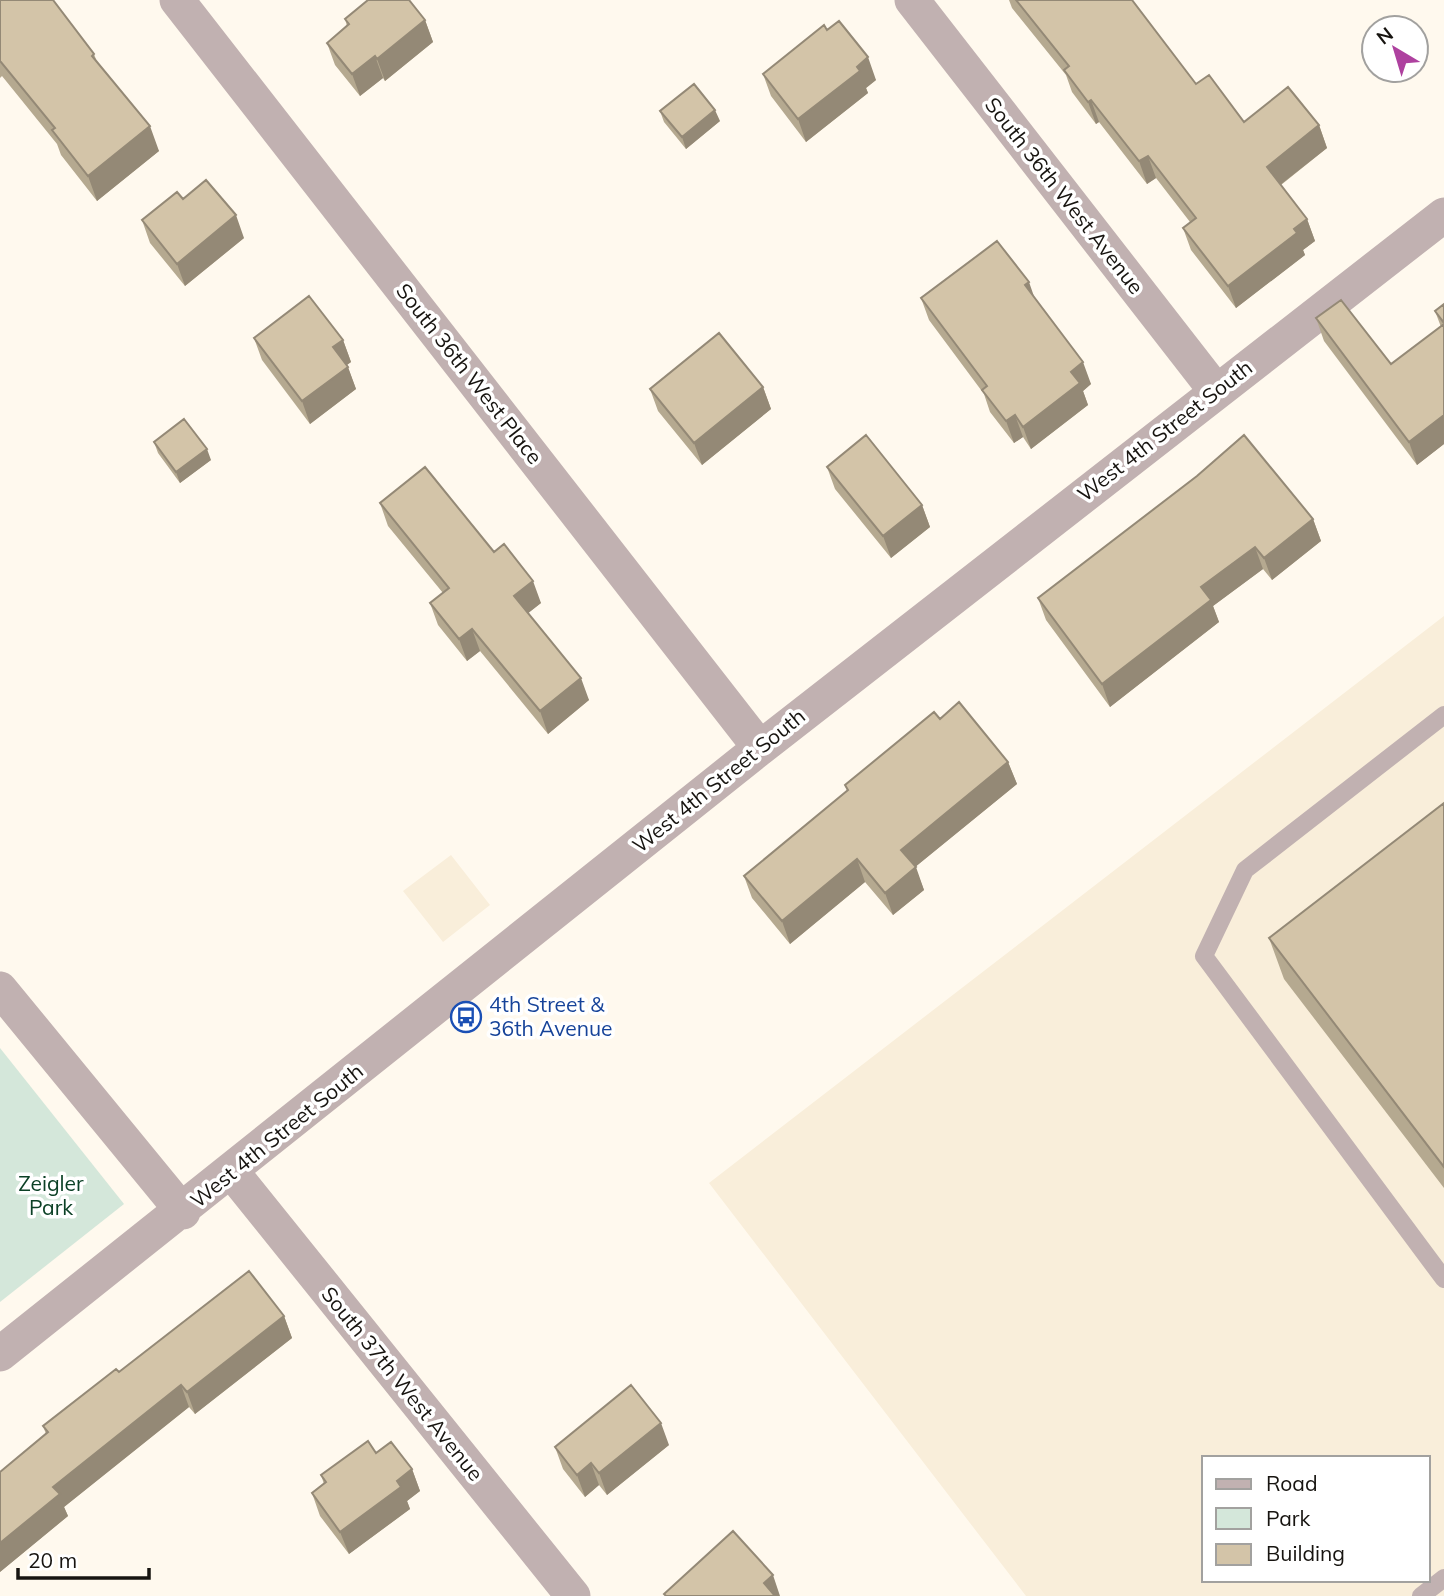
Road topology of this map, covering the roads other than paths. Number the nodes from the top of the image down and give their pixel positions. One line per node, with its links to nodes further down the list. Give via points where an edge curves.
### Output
1 (177, 0): 6 (street, South 36th West Place)
2 (912, 0): 4 (street, South 36th West Avenue)
3 (1444, 215): 4 (street, West 4th Street South)
4 (1216, 391): 6 (street, West 4th Street South)
5 (1444, 715): 10 (lane, via 1245,870 1204,956)
6 (760, 748): 8 (street, West 4th Street South)
7 (0, 989): 9 (street)
8 (232, 1172): 9 (street, West 4th Street South); 13 (street, South 37th West Avenue)
9 (183, 1212): 11 (street, West 4th Street South)
10 (1444, 1279)
11 (0, 1354)
12 (1444, 1578): 14 (lane)
13 (573, 1596)
14 (1421, 1596)

